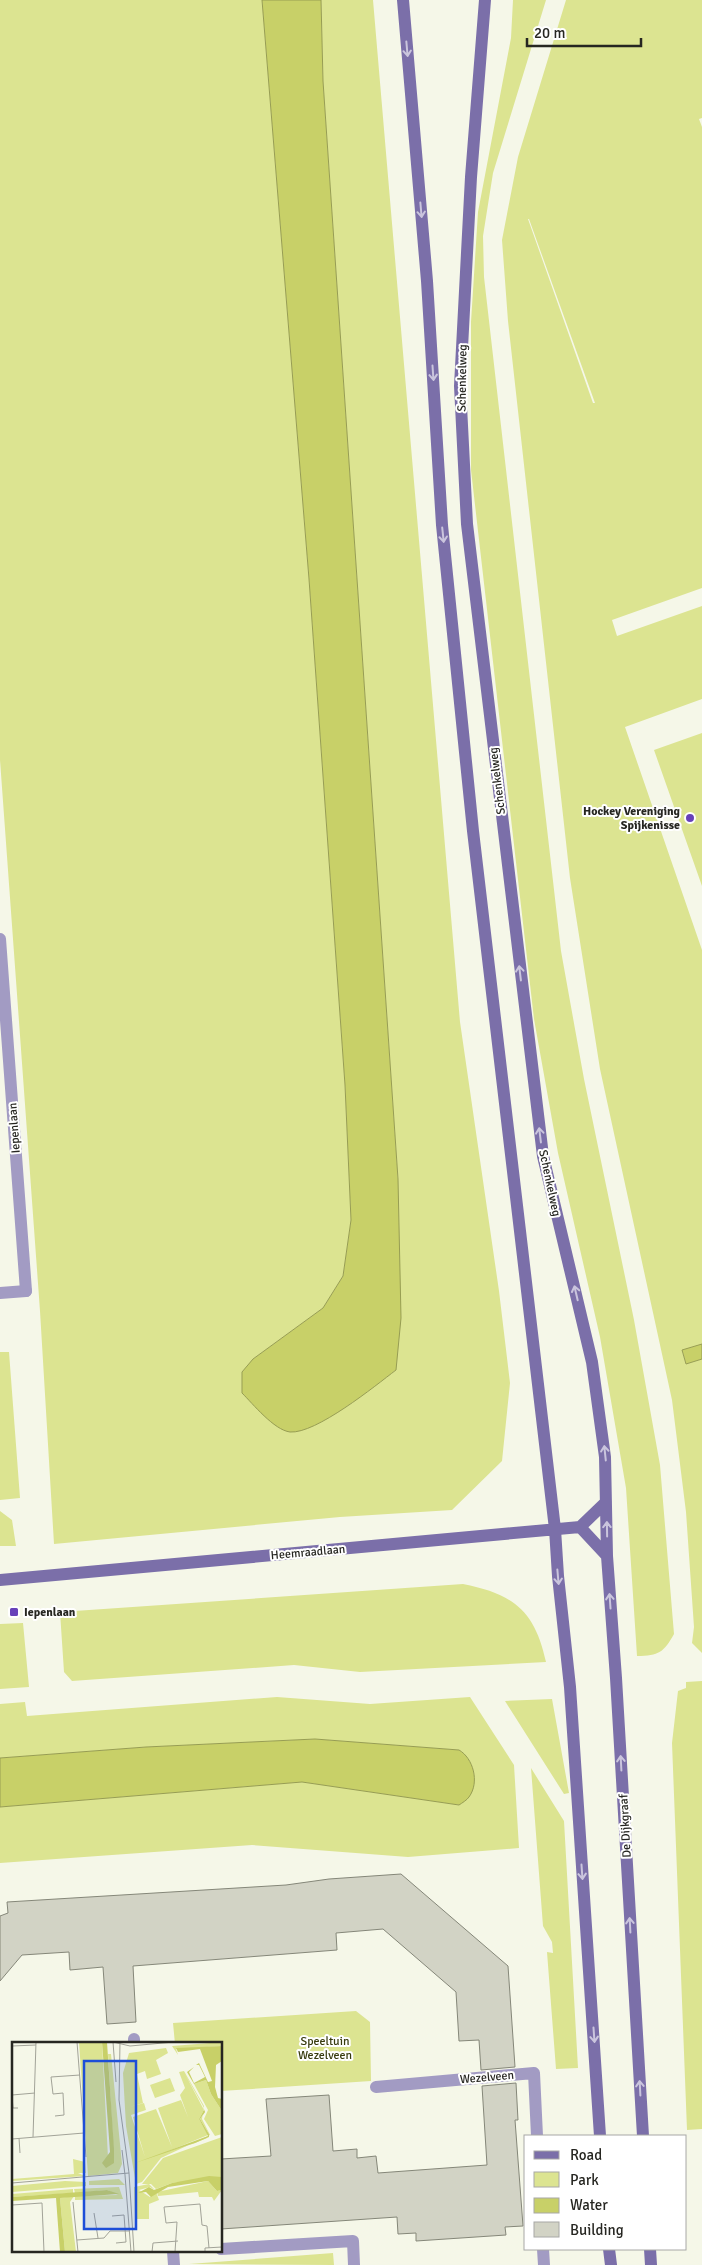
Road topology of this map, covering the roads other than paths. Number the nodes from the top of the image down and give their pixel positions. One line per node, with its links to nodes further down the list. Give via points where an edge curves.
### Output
1 (403, 0): 8 (main road, one-way to 8, via 427,281 442,525 473,831)
2 (484, 0): 6 (main road, Schenkelweg, one-way to 2, via 605,1458 592,1362 543,1156 467,524 460,386)
3 (0, 939): 4 (street, Iepenlaan)
4 (1, 968): 5 (street, Iepenlaan, via 26,1291)
5 (0, 1292)
6 (606, 1502): 7 (main road); 9 (main road, Schenkelweg, one-way to 6)
7 (580, 1527): 8 (main road, Heemraadlaan); 9 (main road)
8 (555, 1529): 10 (main road, Heemraadlaan); 13 (main road, one-way to 13, via 569,1666)
9 (607, 1556): 14 (main road, De Dijkgraaf, one-way to 9)
10 (0, 1580)
11 (376, 2087): 12 (street, Wezelveen, via 534,2072)
12 (537, 2135)
13 (600, 2135)
14 (643, 2135)
15 (222, 2249): 19 (street, via 354,2241)
16 (543, 2250): 20 (street)
17 (609, 2250): 21 (main road)
18 (650, 2250): 22 (main road)
19 (354, 2265)
20 (544, 2265)
21 (611, 2265)
22 (651, 2265)

